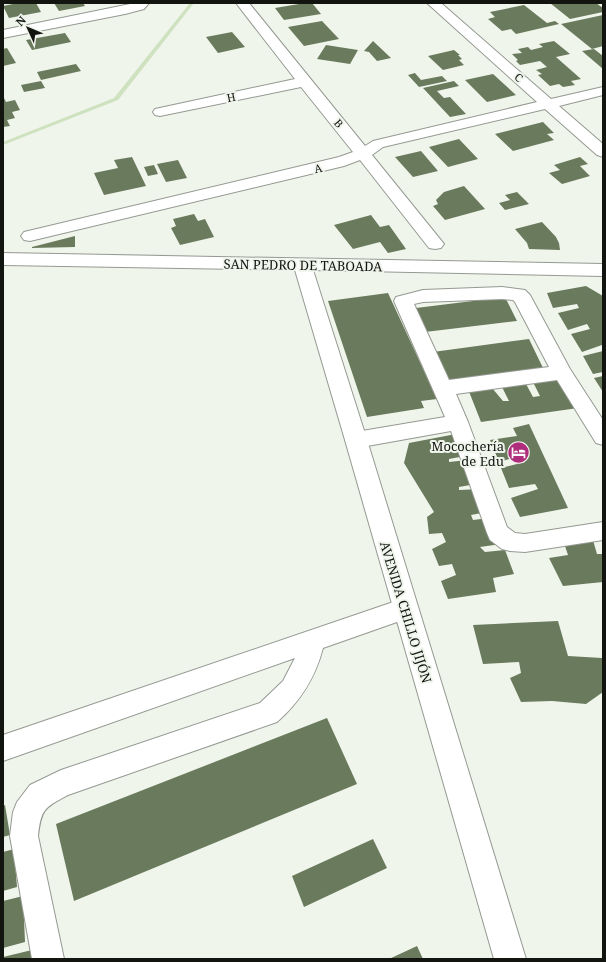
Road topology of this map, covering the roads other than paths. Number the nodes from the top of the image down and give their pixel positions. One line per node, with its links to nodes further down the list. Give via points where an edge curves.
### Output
1 (143, 3): 4 (street, via 124,10)
2 (242, 3): 5 (street, B)
3 (434, 3): 7 (street, C)
4 (3, 34)
5 (303, 82): 8 (street, H); 10 (street, B)
6 (603, 91): 7 (street, A)
7 (549, 103): 9 (street, C); 10 (street, A, via 378,144)
8 (160, 112)
9 (603, 152)
10 (364, 153): 11 (street, A, via 344,162); 12 (street, B)
11 (30, 236)
12 (435, 244)
13 (3, 259): 14 (street, SAN PEDRO DE TABOADA)
14 (302, 265): 15 (street, SAN PEDRO DE TABOADA); 20 (street, AVENIDA CHILLO JIJÓN)
15 (603, 270)
16 (562, 372): 17 (street); 17 (street, via 523,298 518,294 423,296 403,301); 19 (street)
17 (443, 388): 18 (street)
18 (458, 422): 20 (street); 21 (street, via 498,534 510,542 525,543)
19 (603, 437)
20 (356, 440): 22 (street, AVENIDA CHILLO JIJÓN)
21 (603, 531)
22 (406, 609): 23 (street); 26 (street, AVENIDA CHILLO JIJÓN)
23 (313, 641): 24 (street); 25 (street, via 306,666 294,689 268,714 61,784 40,795 28,812 24,836)
24 (3, 748)
25 (48, 959)
26 (510, 959)

